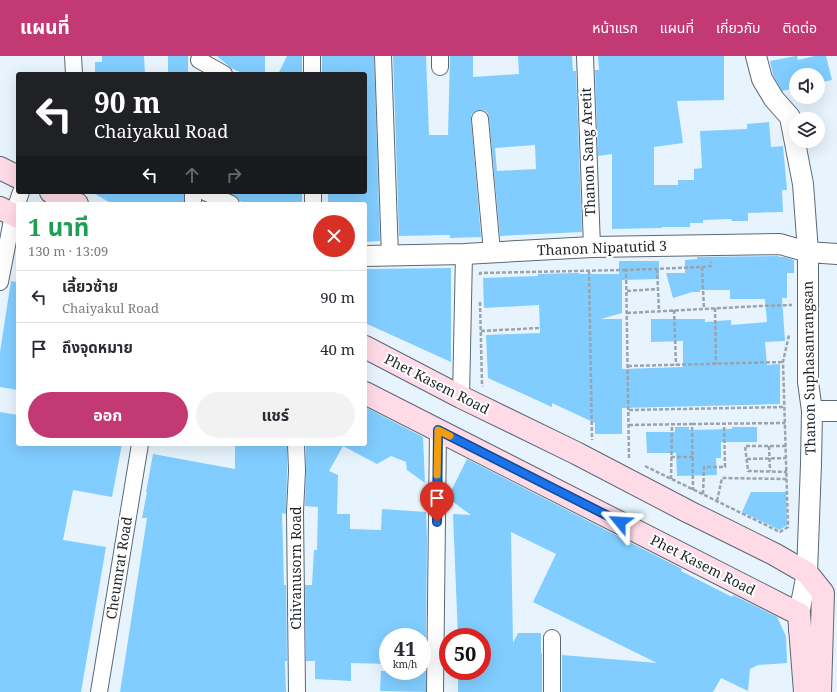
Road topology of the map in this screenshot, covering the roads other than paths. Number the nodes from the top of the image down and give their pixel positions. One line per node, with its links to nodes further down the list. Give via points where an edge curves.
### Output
1 (73, 56): 7 (street)
2 (312, 56): 9 (street)
3 (383, 56): 23 (street)
4 (585, 56): 17 (street, Thanon Sang Aretit)
5 (756, 56): 19 (street, Thanon Suphasanrangsan, via 762,79 774,99 790,117 803,184)
6 (198, 63): 8 (street)
7 (74, 72)
8 (219, 72)
9 (312, 72)
10 (480, 119): 18 (street)
11 (0, 168): 12 (main road)
12 (16, 176)
13 (20, 194): 16 (street)
14 (209, 194): 15 (street)
15 (227, 202)
16 (10, 213): 24 (street)
17 (592, 247): 18 (street, Thanon Nipatutid 3); 19 (street, Thanon Nipatutid 3, via 780,244)
18 (492, 252): 20 (street, Thanon Nipatutid 3)
19 (808, 252): 21 (street, Thanon Nipatutid 3); 28 (street, Thanon Suphasanrangsan, via 808,382)
20 (464, 254): 23 (street, Thanon Nipatutid 3); 27 (street)
21 (837, 254)
22 (367, 256): 23 (street, Thanon Nipatutid 3)
23 (390, 256)
24 (0, 282)
25 (367, 348): 27 (main road, Phet Kasem Road)
26 (367, 394): 30 (main road, Phet Kasem Road)
27 (461, 397): 33 (main road, Phet Kasem Road)
28 (812, 411): 29 (street); 33 (street, Thanon Suphasanrangsan)
29 (837, 411)
30 (438, 430): 35 (main road, Phet Kasem Road); 39 (street)
31 (140, 446): 37 (street, Cheumrat Road)
32 (296, 446): 38 (street, Chivanusorn Road)
33 (807, 573): 34 (main road, Phet Kasem Road); 35 (street, Thanon Suphasanrangsan)
34 (830, 593): 35 (street); 43 (main road); 44 (street)
35 (799, 614): 41 (street, Thanon Suphasanrangsan); 42 (main road)
36 (552, 638): 40 (street)
37 (99, 692)
38 (297, 692)
39 (435, 692)
40 (552, 692)
41 (798, 692)
42 (805, 692)
43 (820, 692)
44 (826, 692)

